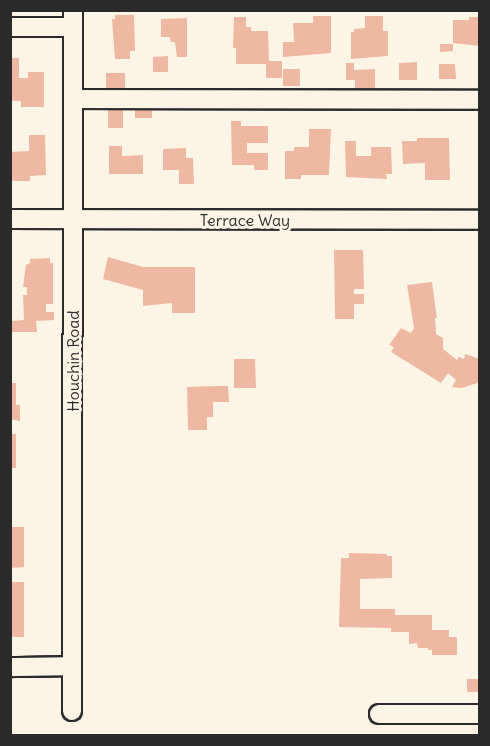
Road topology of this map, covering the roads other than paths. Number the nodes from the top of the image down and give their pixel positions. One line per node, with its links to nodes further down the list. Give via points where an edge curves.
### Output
1 (73, 19): 2 (street); 3 (street, Houchin Road)
2 (10, 27)
3 (73, 99): 4 (street); 6 (street, Houchin Road)
4 (480, 100)
5 (10, 219): 6 (street, Terrace Way)
6 (73, 219): 7 (street, Terrace Way); 8 (street, Houchin Road)
7 (480, 220)
8 (72, 666): 9 (street); 10 (street, Houchin Road)
9 (10, 667)
10 (72, 711)
11 (379, 714): 12 (street)
12 (480, 714)

